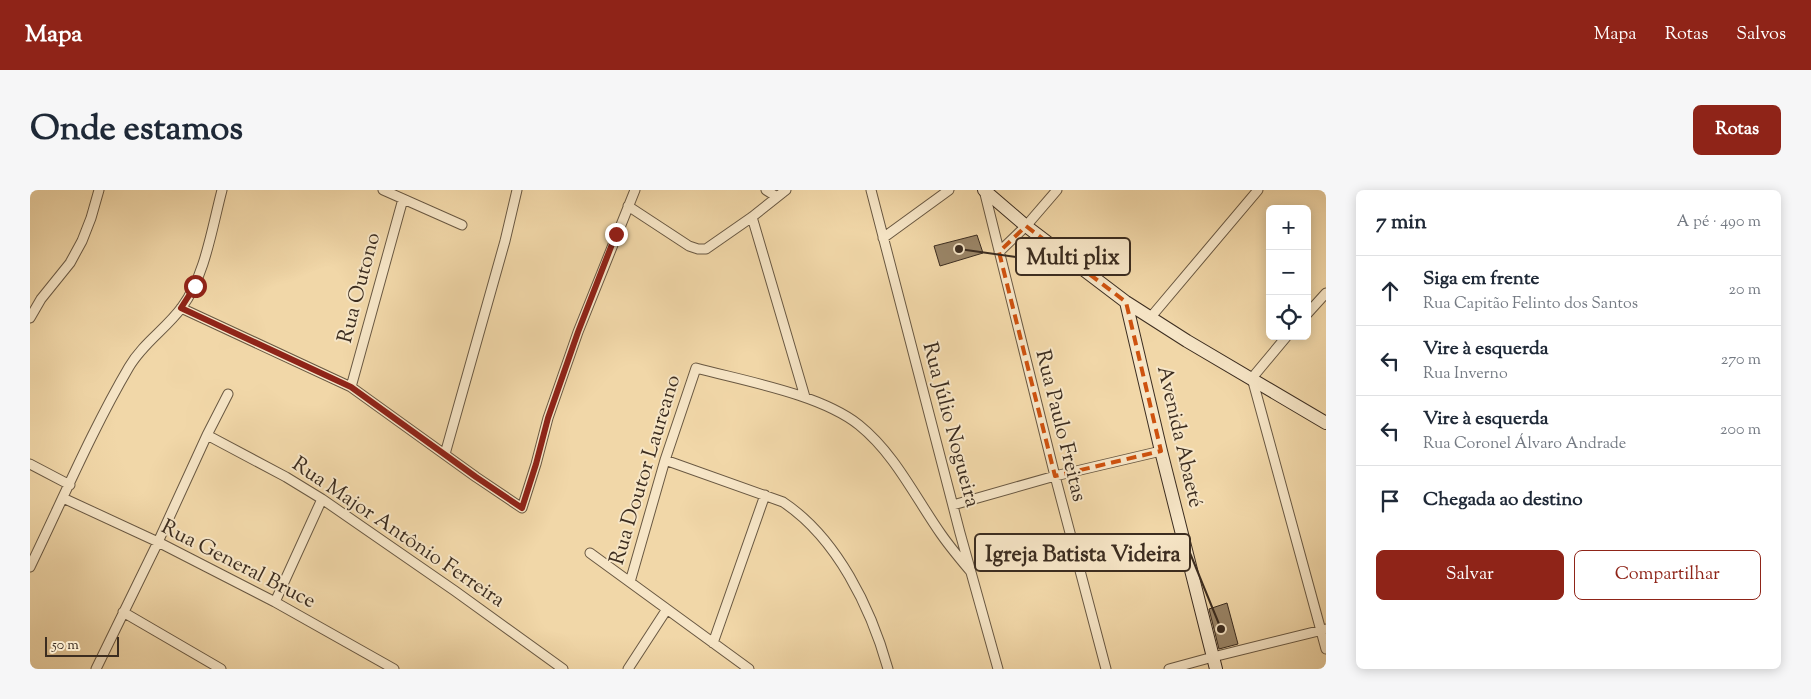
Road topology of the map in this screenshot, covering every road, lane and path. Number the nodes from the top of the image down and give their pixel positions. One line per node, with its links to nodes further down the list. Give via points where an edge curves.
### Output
1 (99, 190): 25 (street, via 82,241)
2 (222, 190): 23 (street, via 195,286)
3 (383, 190): 14 (street)
4 (518, 190): 35 (street)
5 (635, 190): 15 (street)
6 (766, 190): 13 (street)
7 (786, 190): 13 (street)
8 (871, 190): 19 (street, Rua Júlio Nogueira)
9 (949, 190): 19 (street)
10 (984, 190): 18 (street); 20 (street, Rua Paulo Freitas)
11 (1057, 190): 18 (street)
12 (1258, 190): 26 (street)
13 (777, 197): 16 (street)
14 (403, 199): 17 (street); 29 (street, Rua Outono)
15 (628, 206): 16 (street, via 698,249 706,249); 35 (street, via 578,332 548,418 522,508)
16 (752, 217): 31 (street)
17 (462, 225)
18 (1026, 226): 20 (street); 22 (street)
19 (883, 238): 43 (street, Rua Júlio Nogueira)
20 (999, 252): 38 (street, Rua Paulo Freitas)
21 (1326, 293): 24 (street)
22 (1126, 302): 26 (street); 34 (street, Avenida Abaeté)
23 (181, 308): 29 (street); 39 (street, via 130,364)
24 (1311, 310)
25 (30, 318)
26 (1150, 318): 28 (street)
27 (1283, 340): 28 (street)
28 (1252, 378): 32 (street); 52 (street)
29 (351, 387): 35 (street)
30 (228, 394): 33 (street)
31 (805, 397): 36 (street, Rua Doutor Laureano, via 696,368); 47 (street, via 847,416 872,437)
32 (1326, 423)
33 (207, 434): 42 (street, Rua Major Antônio Ferreira); 44 (street)
34 (1160, 451): 38 (street); 55 (street, Avenida Abaeté)
35 (445, 454)
36 (666, 460): 40 (street); 48 (street, Rua Doutor Laureano)
37 (30, 464): 39 (street)
38 (1055, 476): 43 (street); 64 (street, Rua Paulo Freitas)
39 (70, 485): 41 (street)
40 (765, 495): 53 (street); 62 (street, via 798,512 839,561 878,634)
41 (63, 498): 44 (street, Rua General Bruce); 46 (street)
42 (322, 499): 49 (street); 59 (street, Rua Major Antônio Ferreira)
43 (953, 505): 47 (street, Rua Júlio Nogueira)
44 (158, 542): 49 (street, Rua General Bruce); 51 (street)
45 (590, 552): 48 (street)
46 (30, 567)
47 (971, 572): 63 (street, Rua Júlio Nogueira)
48 (630, 582): 50 (street)
49 (275, 602): 58 (street, Rua General Bruce)
50 (666, 609): 53 (street); 60 (street)
51 (123, 612): 56 (street); 57 (street)
52 (1324, 630): 54 (street); 55 (street)
53 (713, 643): 61 (street)
54 (1326, 649)
55 (1215, 663): 65 (street)
56 (96, 669)
57 (221, 669)
58 (394, 669)
59 (563, 669)
60 (628, 669)
61 (750, 669)
62 (888, 669)
63 (998, 669)
64 (1106, 669)
65 (1169, 669)

